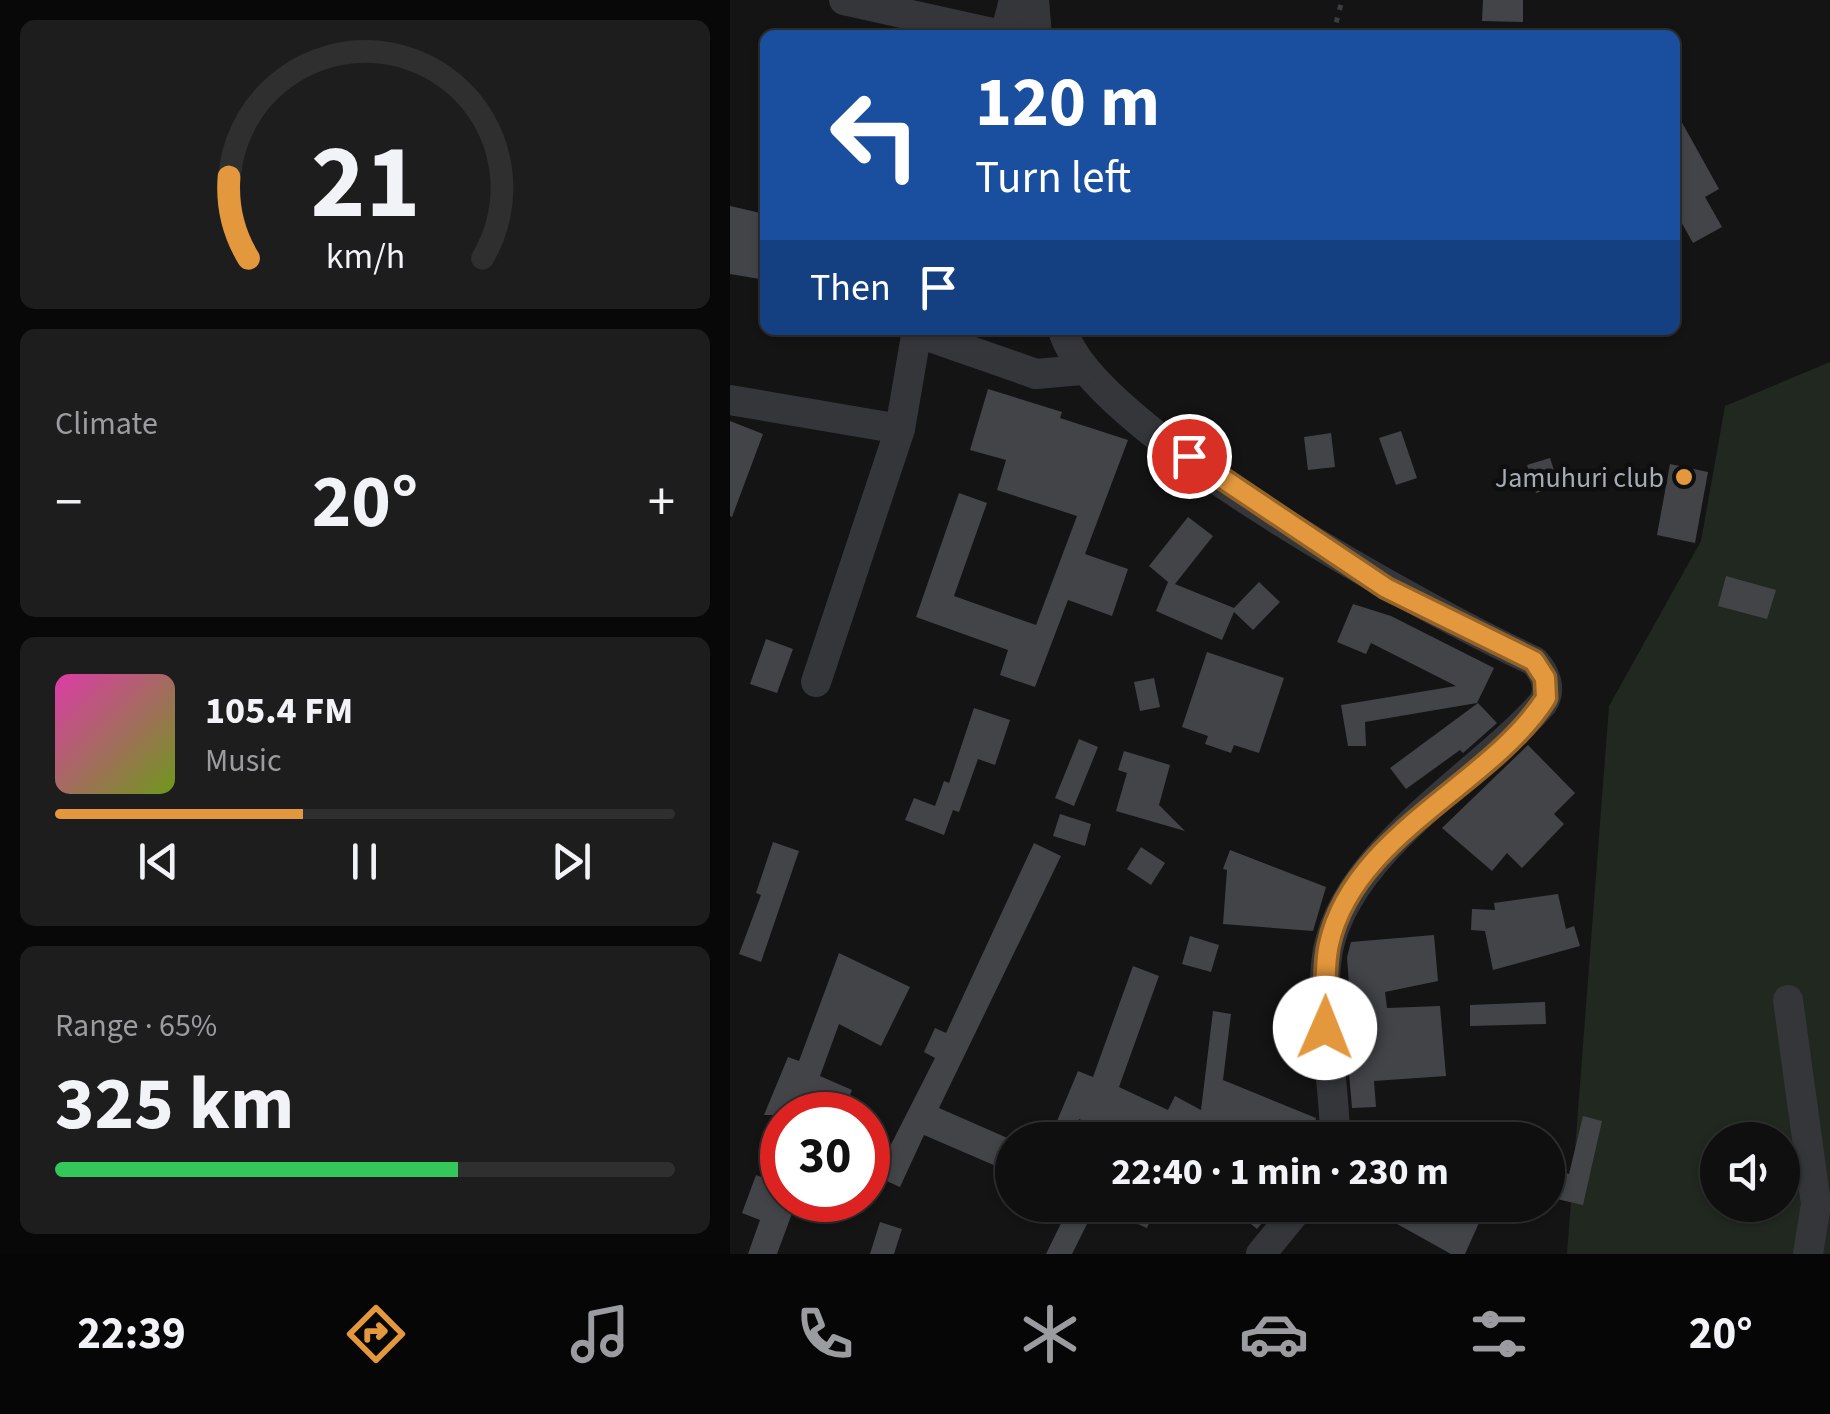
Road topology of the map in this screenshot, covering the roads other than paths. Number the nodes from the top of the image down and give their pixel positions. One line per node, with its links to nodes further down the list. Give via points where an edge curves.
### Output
1 (844, 0): 4 (street)
2 (1014, 0): 5 (street)
3 (1034, 0): 6 (street)
4 (981, 30)
5 (1005, 30)
6 (1037, 30)
7 (916, 335): 12 (street)
8 (928, 335): 10 (street, via 1036,374)
9 (1065, 335): 10 (street)
10 (1082, 370): 15 (street, via 1136,418 1269,513 1386,588 1534,661 1545,678 1543,703 1373,864 1338,916 1326,966 1325,1028)
11 (730, 400): 12 (street)
12 (900, 429): 13 (street)
13 (816, 682)
14 (1788, 1000): 18 (street, via 1816,1204)
15 (1335, 1122)
16 (1287, 1222): 17 (street)
17 (1262, 1254)
18 (1808, 1254)

